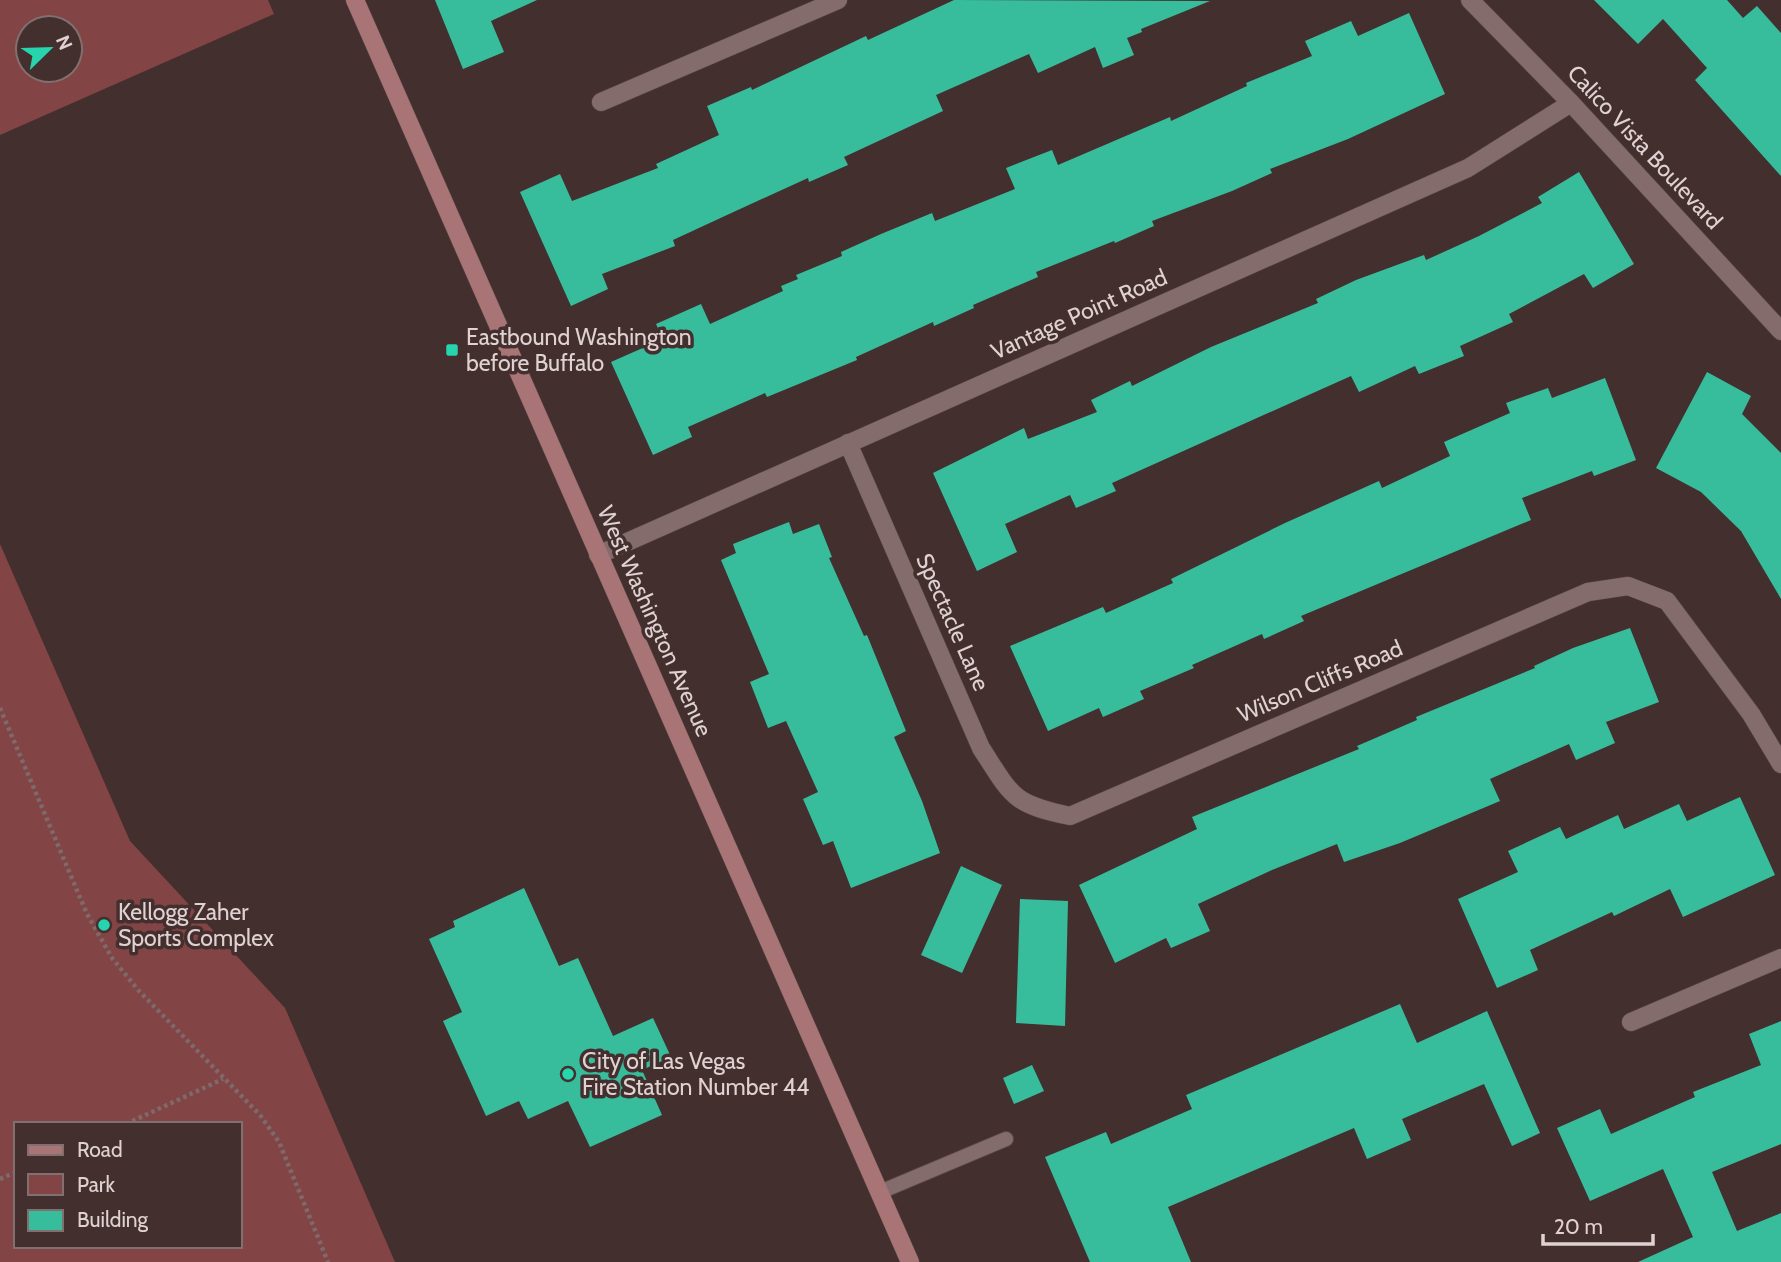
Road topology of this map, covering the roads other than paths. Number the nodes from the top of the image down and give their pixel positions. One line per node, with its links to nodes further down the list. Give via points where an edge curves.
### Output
1 (355, 0): 8 (main road, West Washington Avenue)
2 (838, 0): 4 (street)
3 (1470, 0): 5 (street, Calico Vista Boulevard)
4 (601, 102)
5 (1571, 103): 6 (street, Calico Vista Boulevard); 7 (street, Vantage Point Road, via 1468,168)
6 (1781, 331)
7 (848, 443): 8 (street, Vantage Point Road); 10 (street, Spectacle Lane, via 981,748 1008,791)
8 (598, 555): 14 (main road, West Washington Avenue)
9 (1781, 764): 10 (street, Wilson Cliffs Road, via 1751,714 1667,601 1628,586 1588,592 1070,816)
10 (1032, 808)
11 (1781, 958): 12 (street)
12 (1631, 1022)
13 (1006, 1139): 14 (lane)
14 (880, 1192): 15 (main road, West Washington Avenue)
15 (910, 1262)

